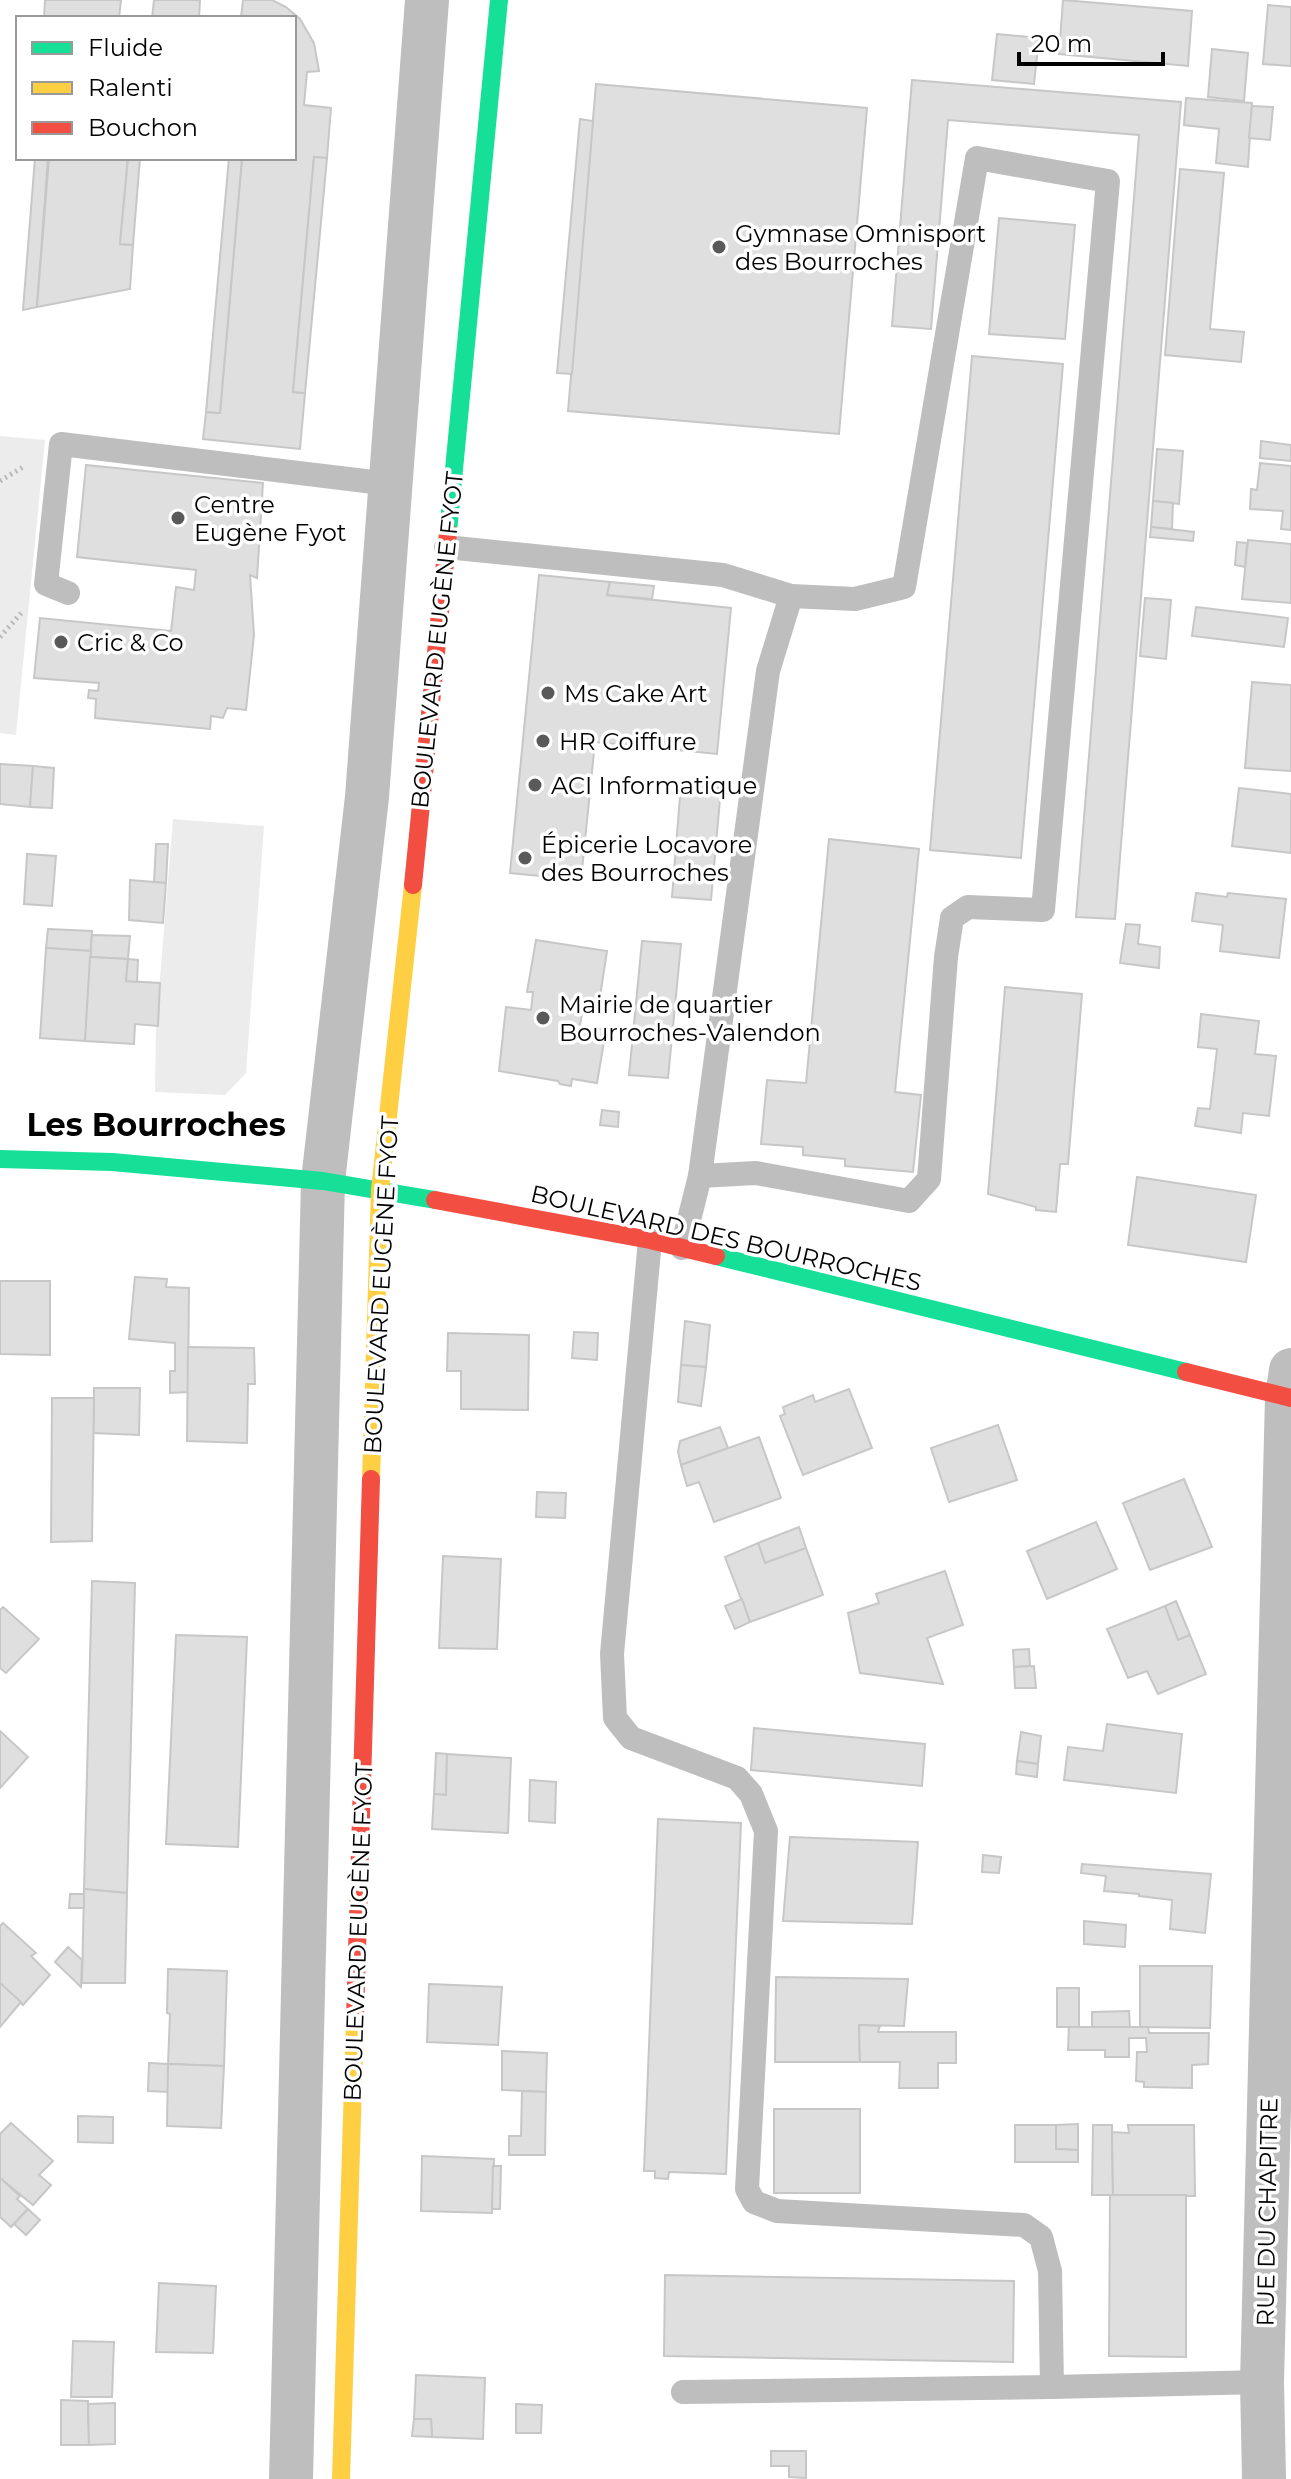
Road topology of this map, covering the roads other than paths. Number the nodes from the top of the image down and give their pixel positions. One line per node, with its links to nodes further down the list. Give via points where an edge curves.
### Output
1 (427, 0): 3 (street)
2 (499, 0): 4 (street, BOULEVARD EUGÈNE FYOT)
3 (390, 484): 5 (lane, via 61,444 46,584); 9 (street, via 367,797)
4 (446, 547): 6 (lane, via 723,575); 10 (street, BOULEVARD EUGÈNE FYOT)
5 (68, 593)
6 (791, 596): 8 (lane, via 768,671); 8 (lane, via 855,599 904,587 977,158 1108,181 1043,910 968,907 952,918 929,1179 909,1201 756,1173)
7 (0, 1159): 9 (street, BOULEVARD DES BOURROCHES, via 112,1162)
8 (700, 1176): 12 (lane)
9 (323, 1181): 10 (street, BOULEVARD DES BOURROCHES); 17 (street)
10 (380, 1190): 11 (street, BOULEVARD DES BOURROCHES); 18 (street, BOULEVARD EUGÈNE FYOT)
11 (650, 1240): 12 (street, BOULEVARD DES BOURROCHES); 15 (lane, via 612,1654 615,1718 631,1738 737,1778 751,1794 766,1831 747,2189 754,2202 777,2211 1024,2225 1041,2237 1050,2271)
12 (682, 1248): 13 (street, BOULEVARD DES BOURROCHES)
13 (1290, 1388): 14 (street, RUE DU CHAPITRE)
14 (1262, 2382): 15 (lane); 19 (street, RUE DU CHAPITRE)
15 (1052, 2387): 16 (lane)
16 (683, 2392)
17 (291, 2479)
18 (341, 2479)
19 (1264, 2479)

